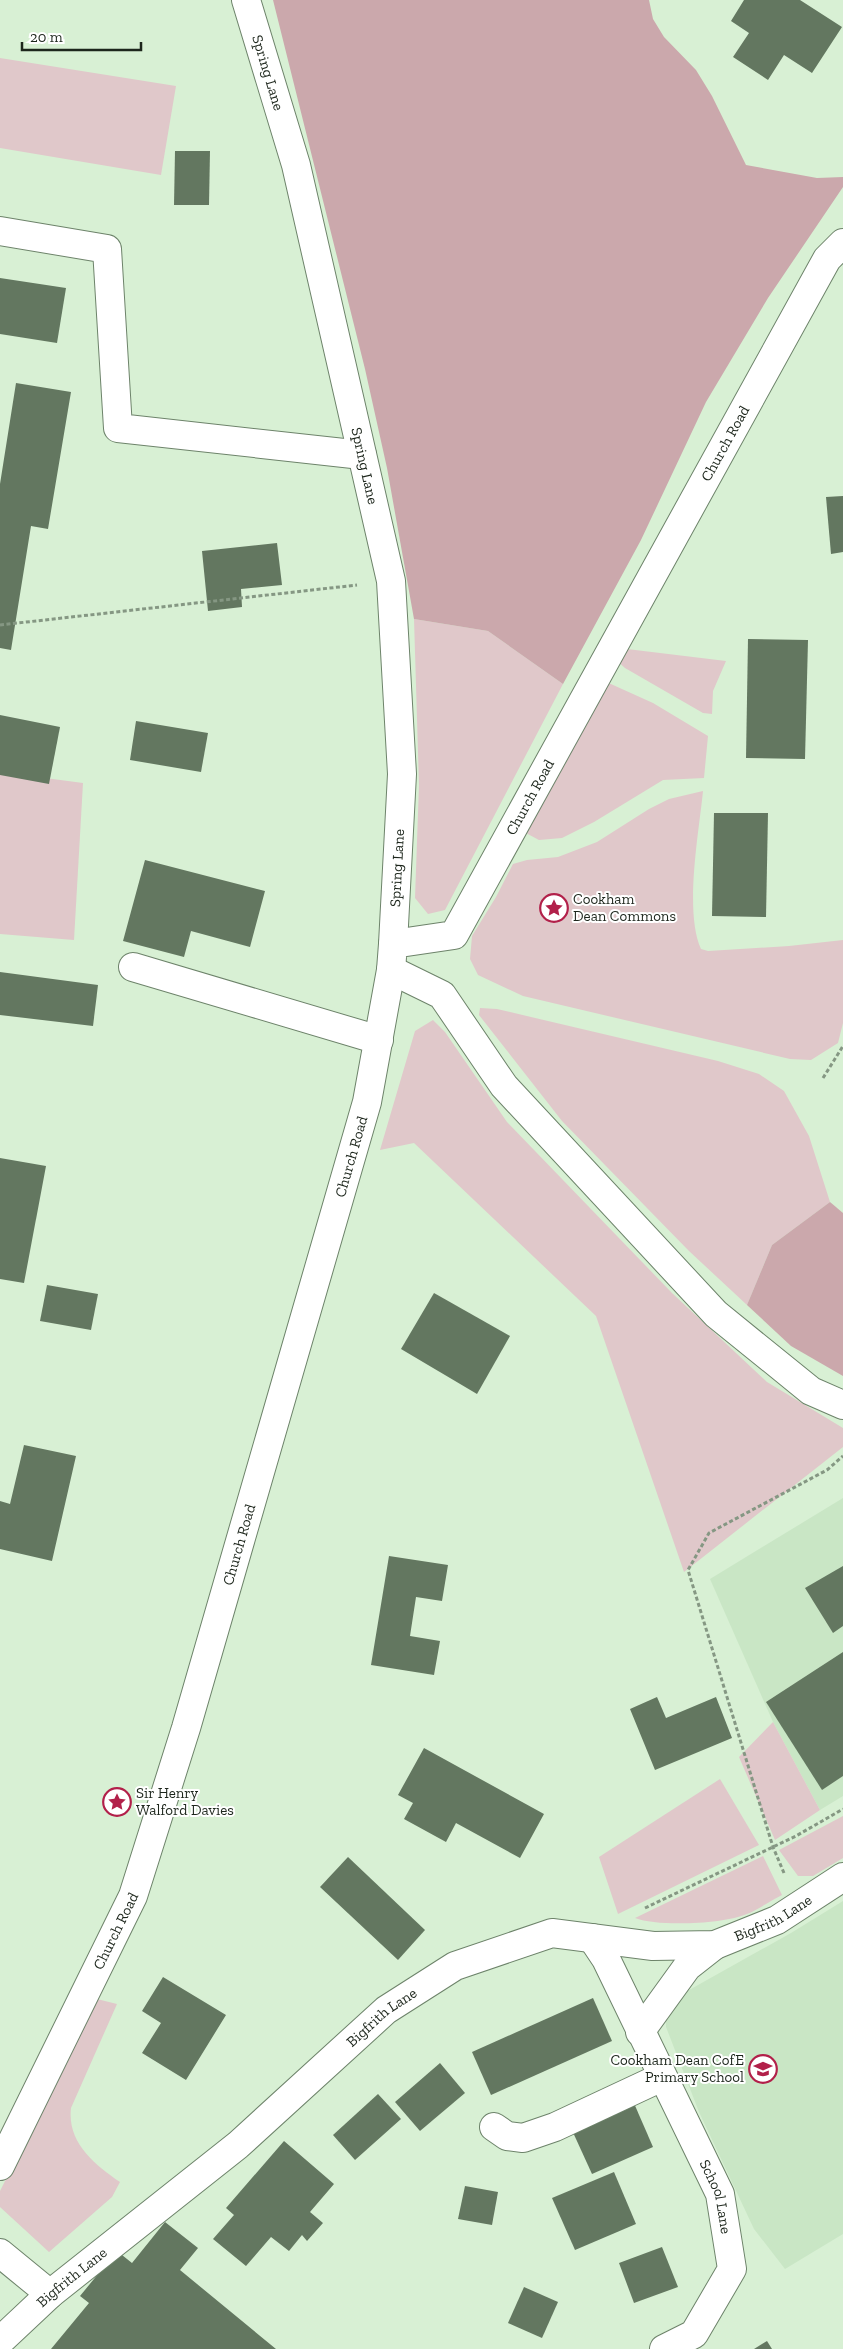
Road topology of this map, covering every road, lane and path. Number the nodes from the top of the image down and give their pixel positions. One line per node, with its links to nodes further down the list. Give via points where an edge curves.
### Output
1 (246, 0): 4 (street, Spring Lane, via 296,165)
2 (0, 231): 4 (street, via 107,249 118,428)
3 (843, 243): 7 (street, Church Road, via 828,259 454,935)
4 (362, 455): 5 (street, Spring Lane)
5 (391, 581): 6 (path); 7 (street, Spring Lane, via 402,774)
6 (0, 625)
7 (392, 957): 9 (street, Church Road); 12 (street, via 442,995 504,1086 716,1314 812,1391)
8 (133, 967): 9 (street)
9 (379, 1040): 24 (street, Church Road, via 365,1112 186,1728 133,1896)
10 (843, 1046): 11 (path)
11 (823, 1078)
12 (843, 1406)
13 (843, 1456): 15 (path, via 827,1470 709,1532 688,1570)
14 (843, 1809): 15 (path)
15 (773, 1847): 17 (path); 18 (path)
16 (843, 1876): 17 (street, Bigfrith Lane)
17 (799, 1905): 20 (street, Bigfrith Lane, via 777,1920)
18 (644, 1909)
19 (592, 1938): 20 (street, Bigfrith Lane, via 653,1946); 21 (street, School Lane, via 606,1959); 26 (street, Bigfrith Lane, via 552,1933 456,1966 386,2010 238,2145)
20 (715, 1945): 21 (street, via 687,1967)
21 (640, 2032): 22 (street, School Lane)
22 (662, 2077): 23 (street, via 555,2127 523,2138 507,2136); 28 (street, School Lane, via 720,2194 732,2269 694,2334)
23 (494, 2127)
24 (0, 2166)
25 (0, 2252): 26 (street)
26 (50, 2294): 27 (street, Bigfrith Lane)
27 (0, 2341)
28 (664, 2349)

